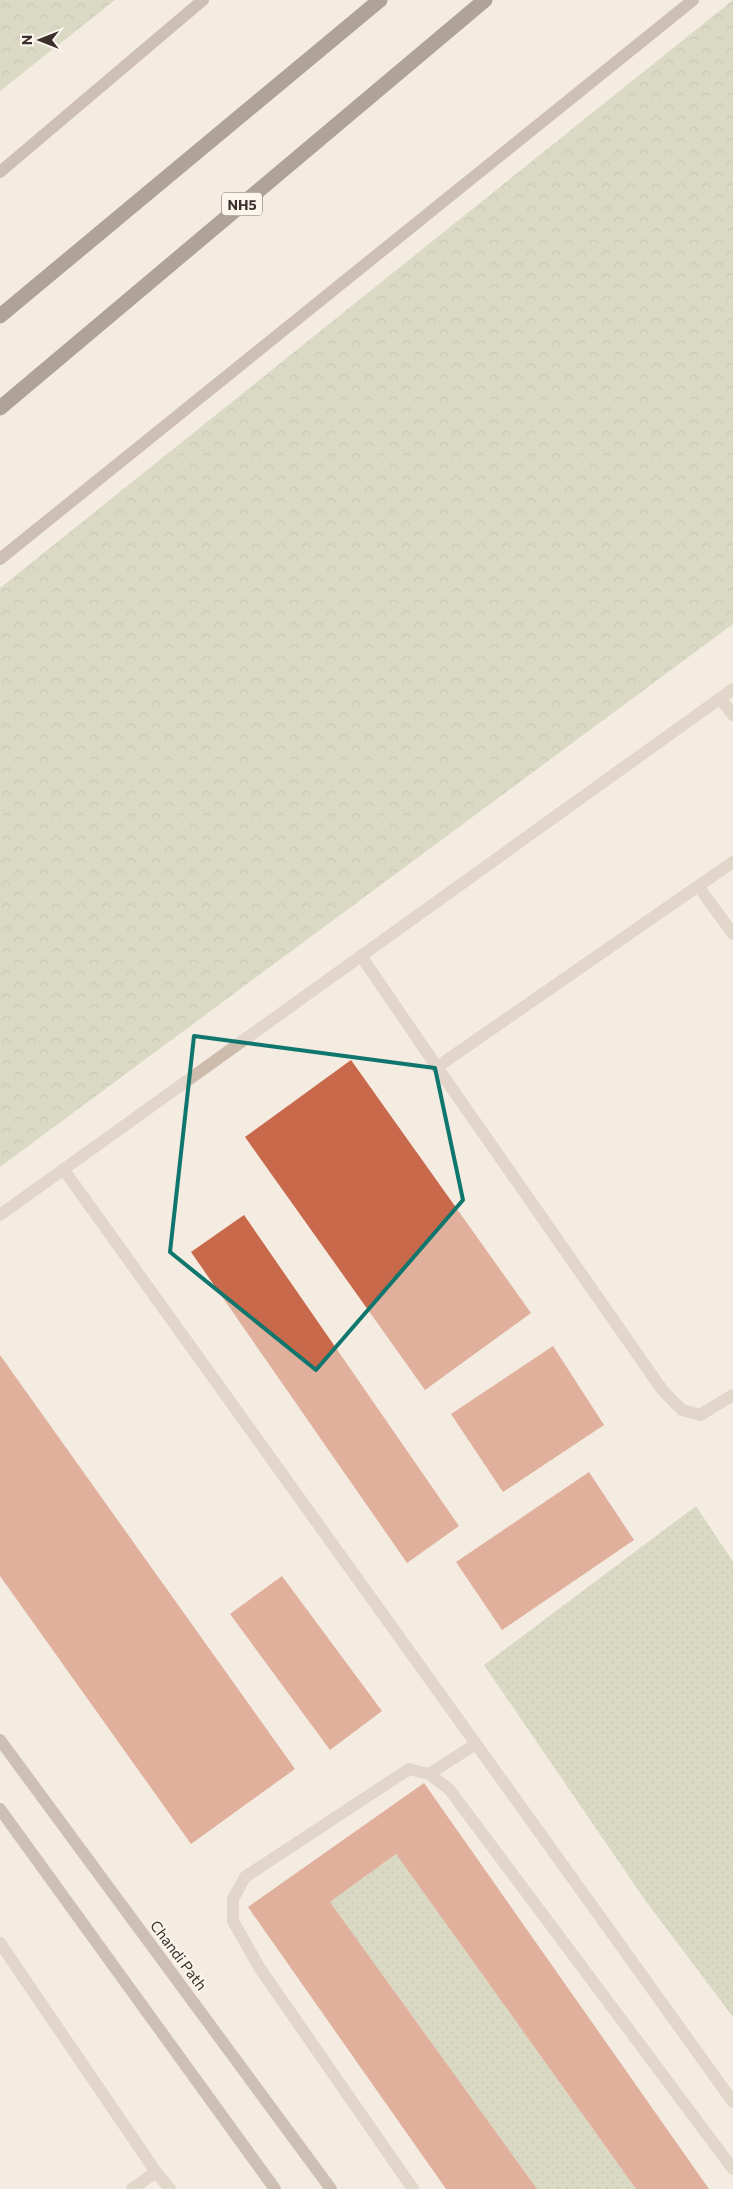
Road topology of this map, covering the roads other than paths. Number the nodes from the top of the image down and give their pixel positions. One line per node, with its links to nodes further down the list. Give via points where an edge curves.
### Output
1 (203, 0): 5 (street)
2 (380, 0): 6 (highway)
3 (485, 0): 7 (highway, NH5)
4 (693, 0): 8 (street)
5 (0, 172)
6 (0, 316)
7 (0, 408)
8 (0, 559)
9 (733, 689): 10 (street)
10 (720, 698): 11 (street); 15 (street)
11 (733, 715)
12 (733, 862): 13 (street)
13 (698, 886): 14 (street); 16 (street)
14 (733, 934)
15 (361, 956): 16 (street); 17 (street)
16 (437, 1067): 19 (street, via 663,1391 682,1410 700,1415)
17 (64, 1170): 18 (street); 21 (street)
18 (0, 1215)
19 (733, 1394)
20 (0, 1740): 31 (street, Chandi Path)
21 (476, 1744): 22 (street); 25 (street)
22 (429, 1774): 26 (street, via 449,1788); 32 (street, via 409,1769 245,1877 232,1899 232,1920 259,1967)
23 (0, 1809): 30 (street)
24 (0, 1943): 27 (street)
25 (733, 2102)
26 (733, 2169)
27 (156, 2172): 28 (street); 29 (street)
28 (132, 2189)
29 (170, 2189)
30 (275, 2189)
31 (331, 2189)
32 (413, 2189)

